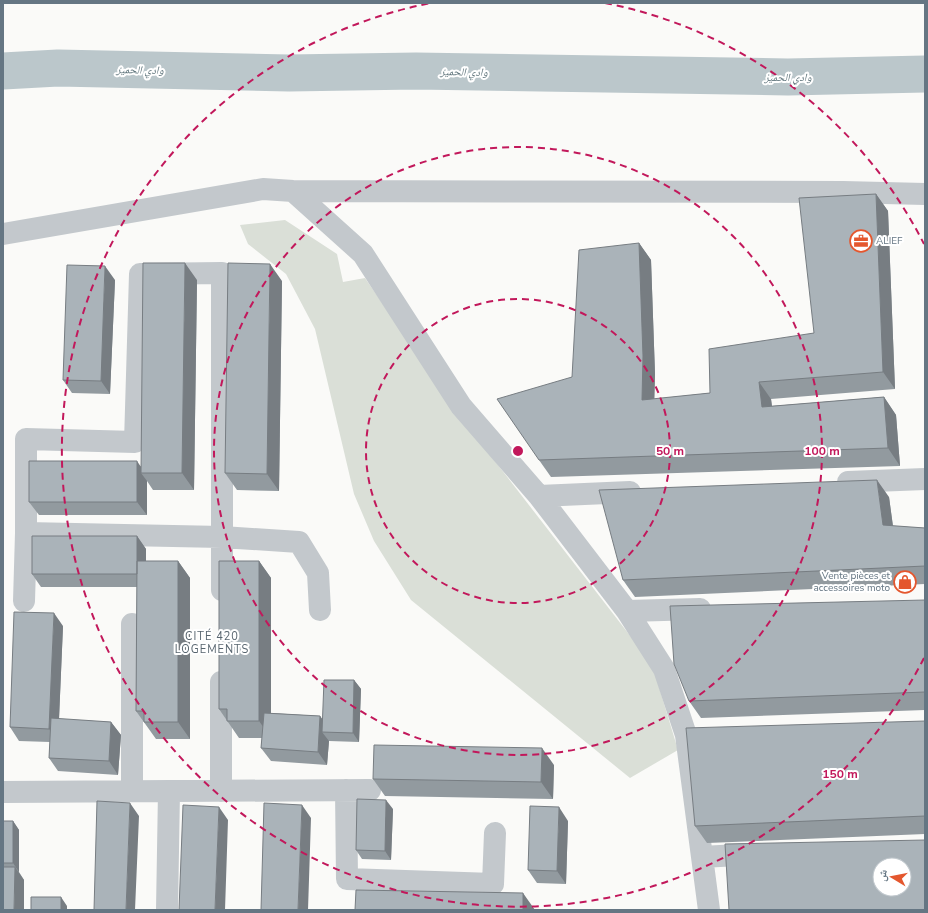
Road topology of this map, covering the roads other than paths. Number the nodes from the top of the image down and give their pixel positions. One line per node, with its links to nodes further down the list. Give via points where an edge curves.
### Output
1 (293, 191): 2 (street); 3 (street, via 262,189); 7 (street, via 363,254 461,406)
2 (925, 194)
3 (3, 234)
4 (925, 479): 5 (street)
5 (830, 483)
6 (649, 491): 7 (street)
7 (539, 496): 14 (street)
8 (26, 533): 9 (street); 9 (street, via 26,439 135,442 140,274 222,273); 10 (street)
9 (222, 537): 11 (street); 13 (street, via 299,542 318,573)
10 (24, 601)
11 (222, 608)
12 (721, 609): 14 (street)
13 (320, 610)
14 (627, 611): 18 (street, via 664,669)
15 (132, 624): 21 (street)
16 (221, 664): 23 (street)
17 (709, 734): 18 (street)
18 (686, 735): 27 (street)
19 (346, 790): 20 (street); 23 (street); 25 (street, via 346,880 493,884)
20 (370, 790)
21 (132, 791): 22 (street); 24 (street)
22 (169, 791): 23 (street); 28 (street)
23 (221, 791)
24 (3, 792)
25 (495, 833)
26 (774, 853): 27 (street)
27 (702, 857): 29 (street)
28 (168, 910)
29 (709, 910)

